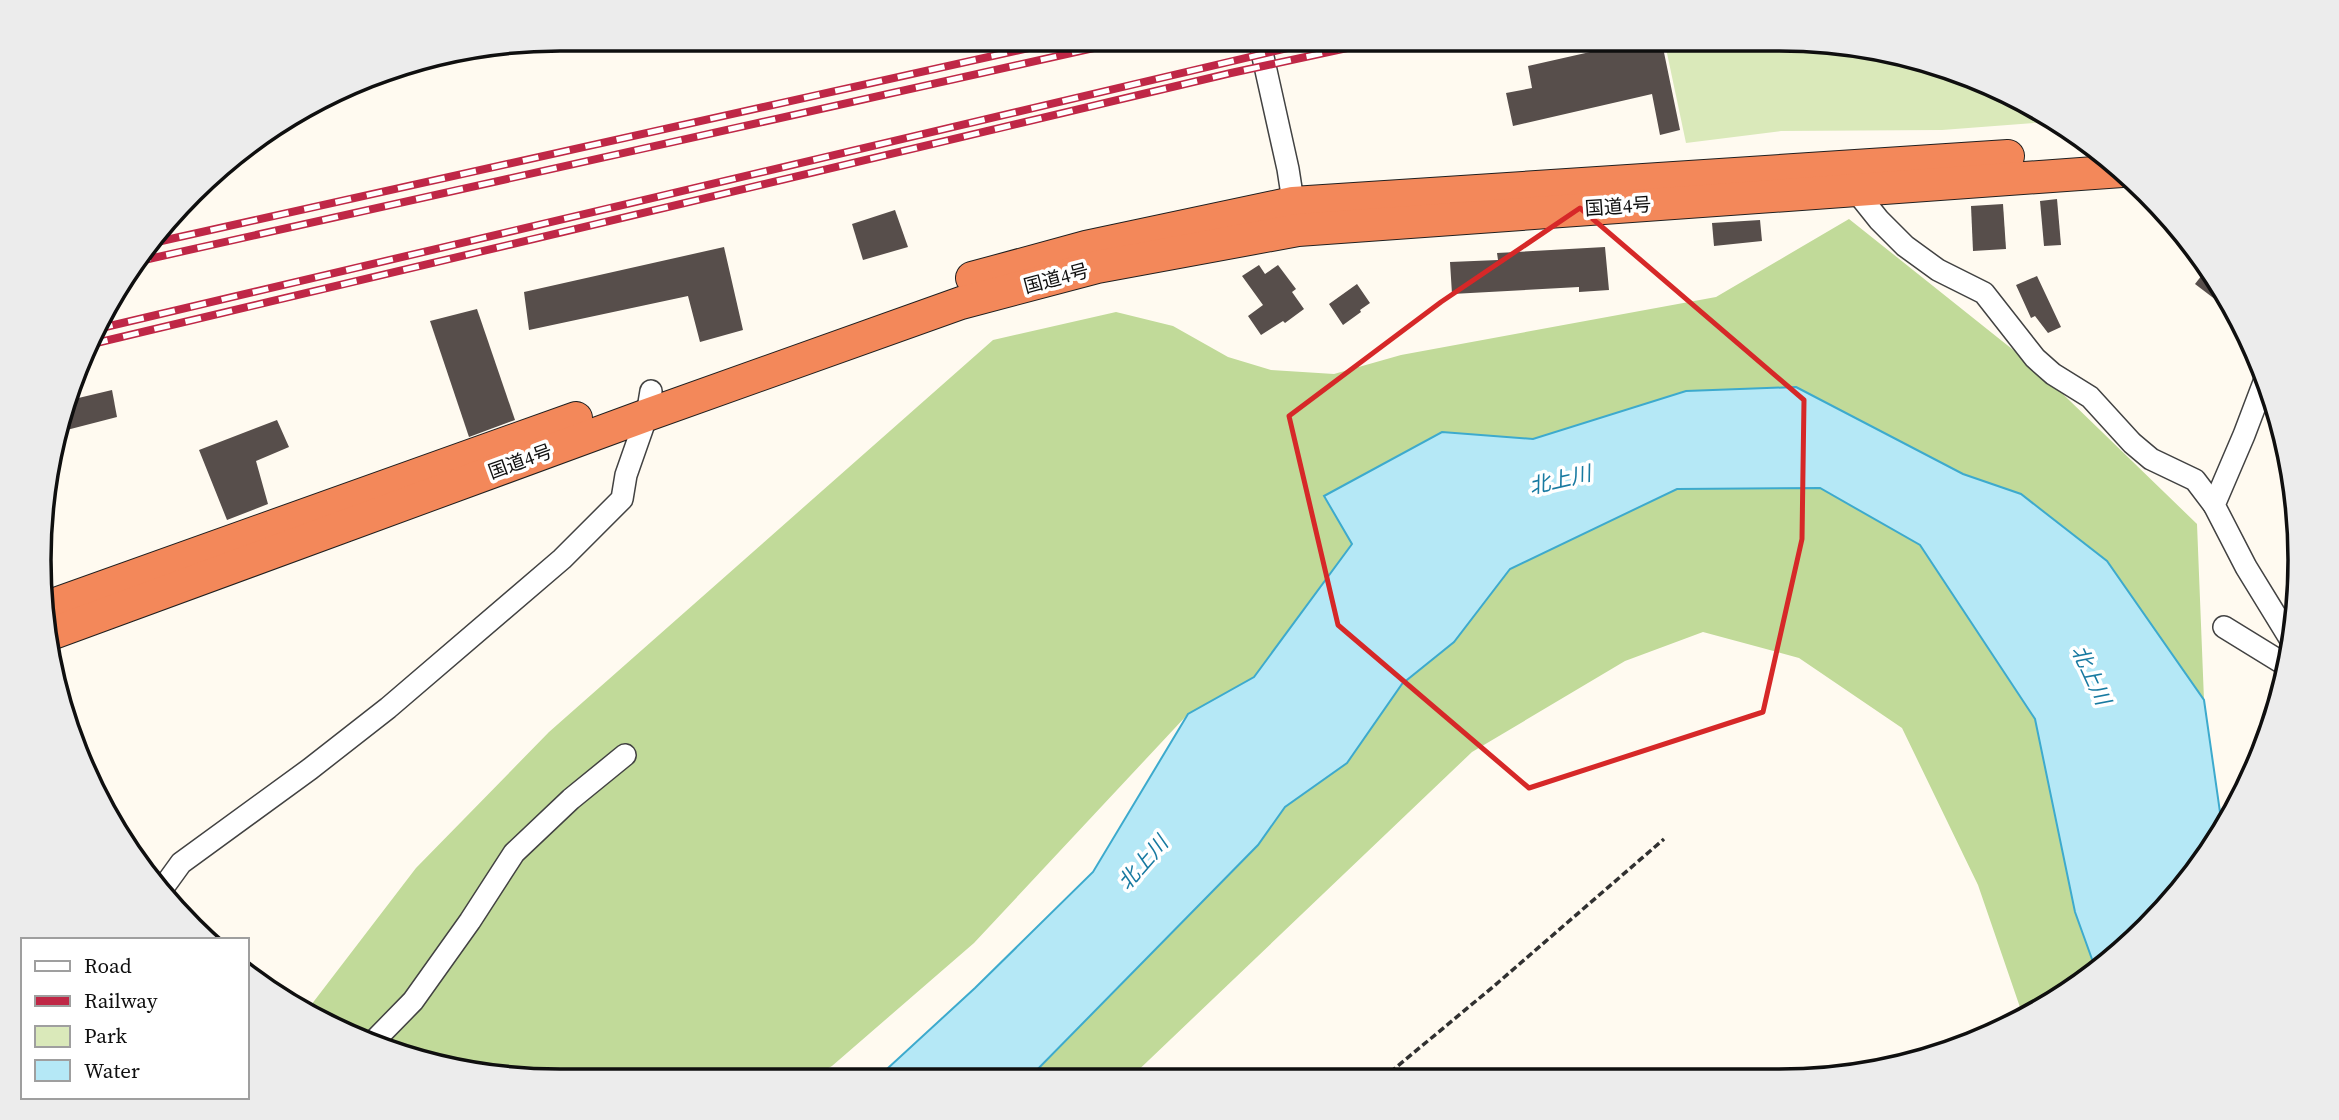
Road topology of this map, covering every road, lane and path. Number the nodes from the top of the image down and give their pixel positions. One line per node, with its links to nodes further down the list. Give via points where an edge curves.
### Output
1 (1262, 51): 5 (street)
2 (2084, 152): 4 (highway, 国道4号)
3 (2107, 170): 4 (highway, 国道4号)
4 (1844, 178): 5 (highway, 国道4号); 8 (street, via 1905,246 1938,270 1984,293 2035,358 2090,397 2151,458 2195,480)
5 (1295, 216): 7 (highway, 国道4号, via 1086,247 956,282)
6 (2260, 393): 8 (street)
7 (649, 403): 9 (highway, 国道4号); 12 (highway, 国道4号); 16 (street, via 622,499 562,559 388,708 181,863)
8 (2214, 505): 11 (street)
9 (53, 605)
10 (2224, 627): 13 (street)
11 (2284, 628)
12 (56, 632)
13 (2278, 660)
14 (625, 755): 17 (street, via 514,853 413,1001)
15 (1664, 839): 18 (path)
16 (167, 883)
17 (379, 1036)
18 (1394, 1069)

